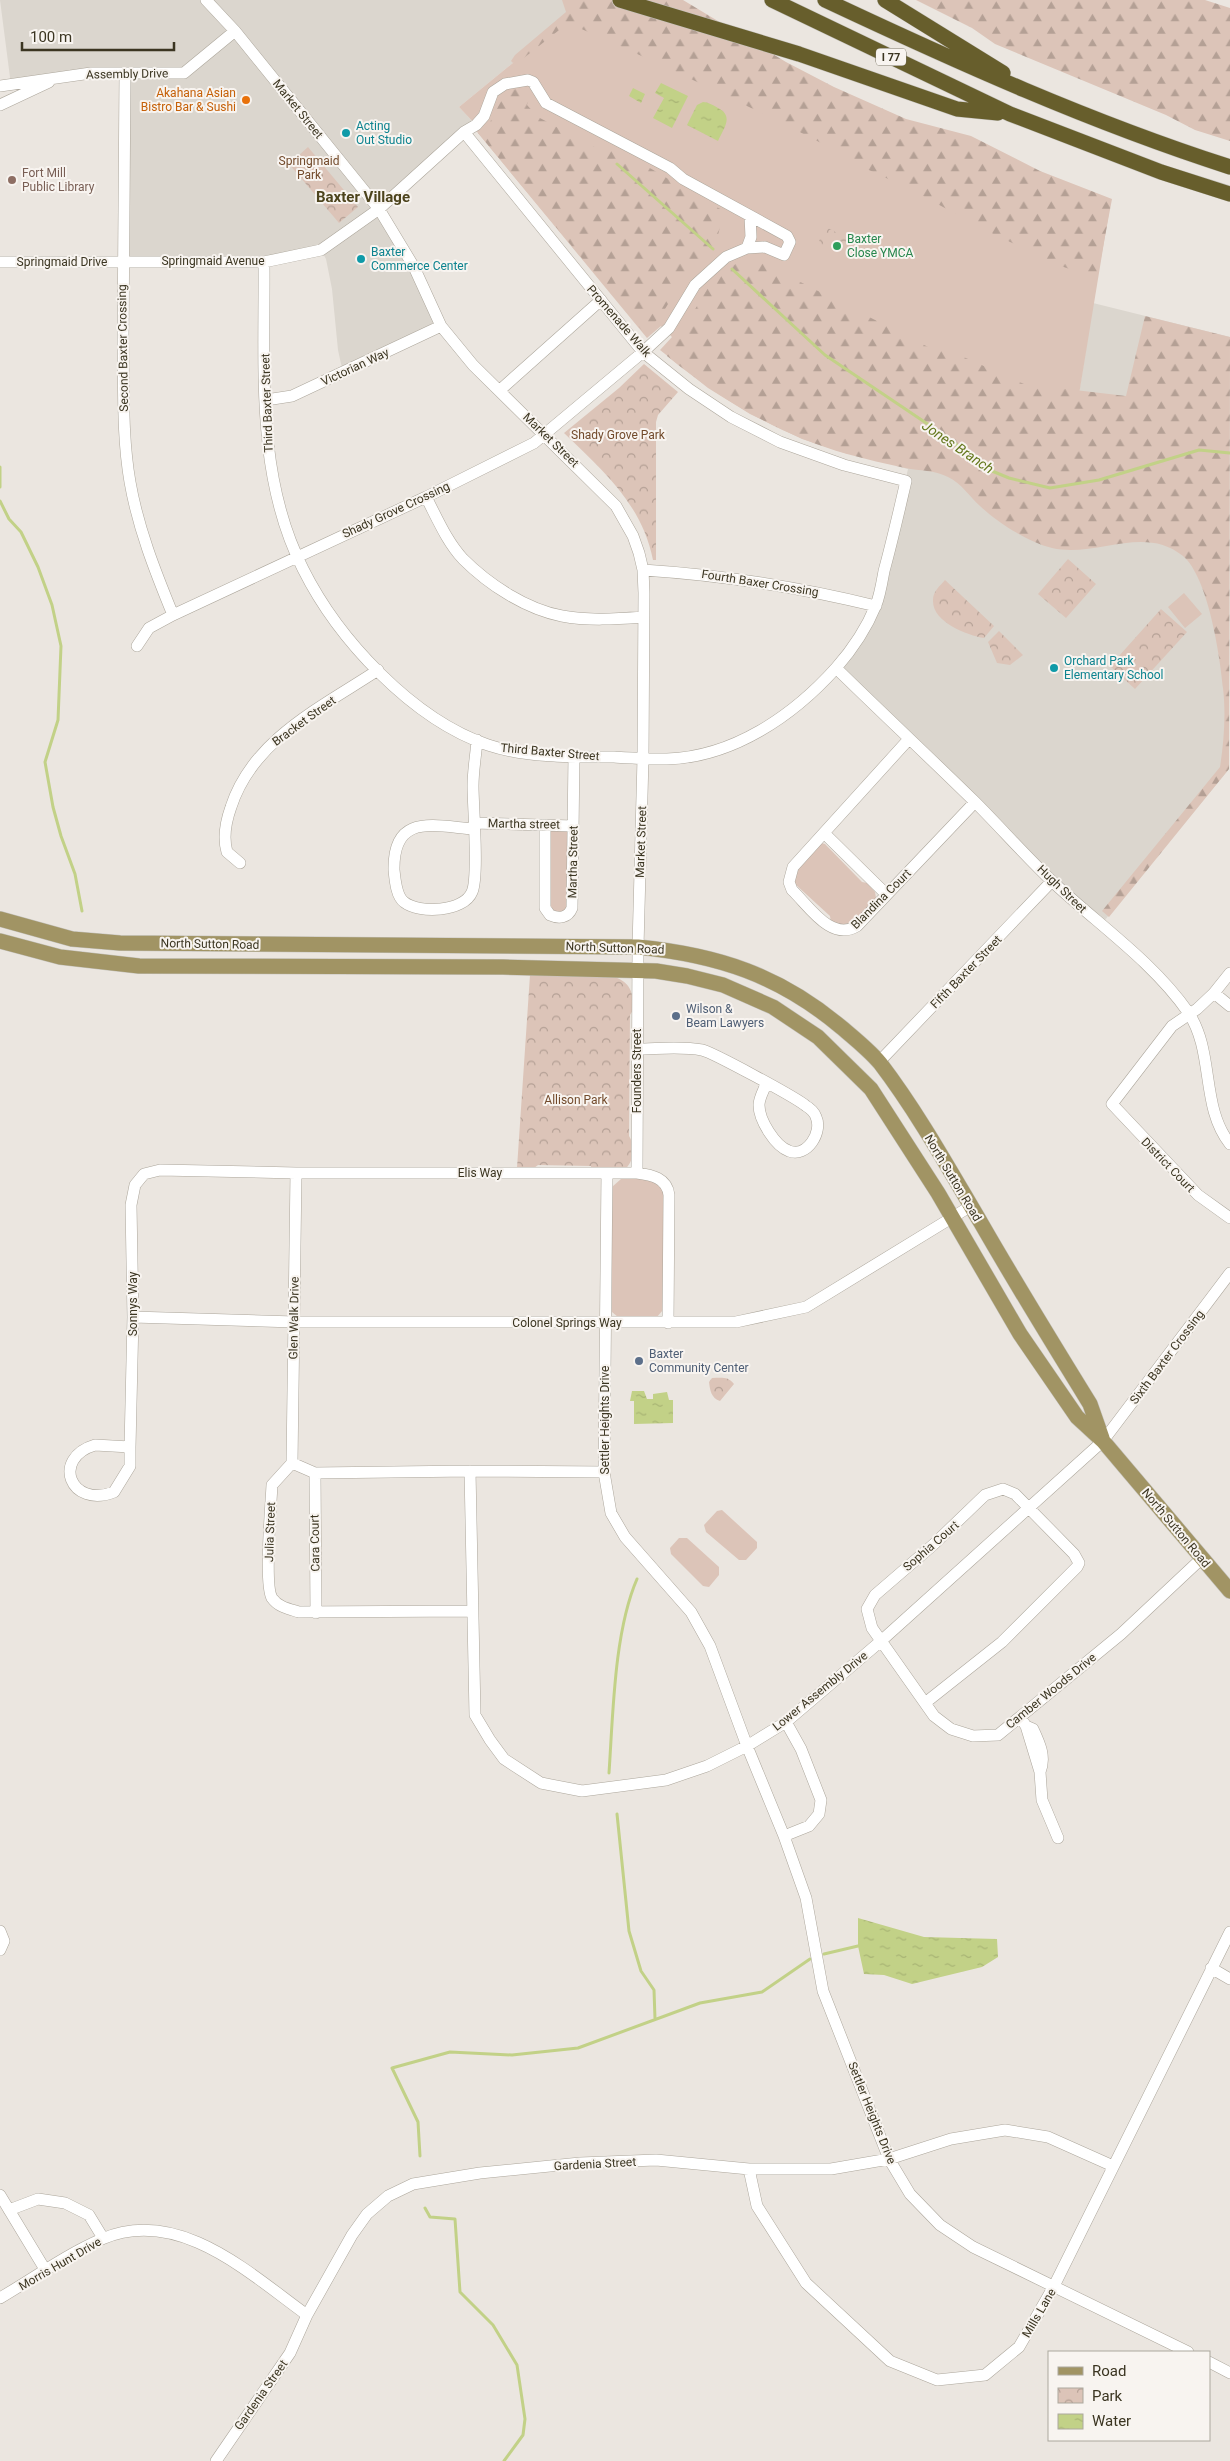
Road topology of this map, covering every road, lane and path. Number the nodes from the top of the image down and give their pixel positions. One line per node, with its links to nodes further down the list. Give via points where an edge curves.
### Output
1 (206, 0): 6 (street, Market Street)
2 (620, 0): 12 (highway, via 799,54 957,109)
3 (772, 0): 12 (highway, I 77)
4 (824, 0): 10 (highway, I 77)
5 (886, 0): 10 (highway)
6 (234, 31): 7 (street, Assembly Drive, via 184,73); 16 (street, Market Street)
7 (125, 74): 8 (street, Assembly Drive); 20 (street, Second Baxter Crossing)
8 (64, 76): 9 (street, Assembly Drive); 11 (street, Assembly Drive)
9 (0, 86)
10 (1044, 99): 14 (highway, I 77, via 1152,142)
11 (0, 105)
12 (1010, 114): 15 (highway, I 77, via 1161,172)
13 (464, 132): 16 (street); 17 (street, via 484,116 491,95 497,89 528,80 533,82 546,102 670,168 683,179); 22 (street, Promenade Walk)
14 (1230, 167)
15 (1230, 194)
16 (379, 209): 21 (street, Springmaid Avenue, via 321,250); 23 (street, Market Street, via 414,267)
17 (750, 216): 18 (street, via 751,237); 18 (street, via 787,236 790,242 784,255 766,247)
18 (747, 248): 24 (street, Shady Grove Crossing, via 726,257 695,285 669,328)
19 (0, 262): 20 (street, Springmaid Drive)
20 (123, 262): 21 (street, Springmaid Avenue); 33 (street, Second Baxter Crossing, via 124,426 130,482 145,544)
21 (264, 262): 26 (street, Third Baxter Street)
22 (601, 300): 24 (street, Promenade Walk); 25 (street)
23 (441, 326): 25 (street, Market Street, via 473,365); 26 (street, Victorian Way, via 292,396)
24 (643, 352): 27 (street, Shady Grove Crossing); 28 (street, Promenade Walk, via 689,390 763,435 801,451)
25 (500, 390): 27 (street, Market Street)
26 (266, 400): 30 (street, Third Baxter Street, via 266,438 274,487)
27 (545, 434): 29 (street, Shady Grove Crossing, via 534,443); 31 (street, Market Street, via 616,506 633,536)
28 (906, 481): 32 (street, Third Baxter Street)
29 (426, 497): 30 (street, Shady Grove Crossing); 34 (street, via 442,530 463,558 493,584 532,607 562,616 602,619)
30 (298, 557): 33 (street, Shady Grove Crossing); 37 (street, Third Baxter Street, via 334,618)
31 (643, 570): 32 (street, Fourth Baxer Crossing, via 708,574 823,593); 34 (street, Market Street)
32 (876, 606): 36 (street, Third Baxter Street)
33 (173, 615): 35 (street, Shady Grove Crossing, via 149,628)
34 (643, 617): 41 (street, Market Street)
35 (136, 646)
36 (836, 668): 39 (street, Hugh Street); 41 (street, Third Baxter Street, via 784,717 730,745 669,759)
37 (378, 670): 38 (street, Third Baxter Street, via 421,708); 47 (street, Bracket Street, via 282,734 250,766 235,795 225,833 227,852)
38 (477, 740): 40 (street, Third Baxter Street, via 515,751); 44 (street)
39 (909, 740): 42 (street, Hugh Street); 46 (street, Blandina Court)
40 (574, 756): 41 (street, Third Baxter Street); 45 (street, Martha Street)
41 (643, 758): 52 (street, Market Street)
42 (975, 802): 48 (street, Hugh Street); 49 (street, Blandina Court)
43 (545, 825): 44 (street, Martha street); 45 (street, Martha street); 45 (street, Martha Street, via 544,904 547,913 554,917 565,917 572,908)
44 (474, 826): 44 (street, via 473,891 467,902 451,909 412,906 403,902 394,875 396,845 402,835 417,827)
45 (573, 826)
46 (824, 833): 49 (street); 49 (street, Blandina Court, via 796,862 790,882 792,890 828,926 841,931 850,930)
47 (240, 863)
48 (1052, 882): 57 (street, Hugh Street, via 1160,978); 59 (street, Fifth Baxter Street)
49 (886, 894)
50 (0, 919): 52 (main road, North Sutton Road, via 72,939 111,942)
51 (0, 941): 53 (main road, North Sutton Road, via 60,957 139,966)
52 (638, 947): 53 (street, Market Street); 59 (main road, North Sutton Road, via 700,956 768,978 809,1001)
53 (638, 970): 58 (street, Founders Street); 67 (main road, North Sutton Road, via 687,976 731,988 773,1007 818,1037 871,1089)
54 (1230, 973): 55 (street)
55 (1214, 993): 56 (street); 57 (street)
56 (1230, 1006)
57 (1189, 1014): 61 (street, Hugh Street, via 1206,1062 1212,1108); 68 (street, District Court, via 1172,1026 1112,1104 1198,1196)
58 (637, 1048): 60 (street, via 703,1050); 63 (street, Founders Street)
59 (879, 1062): 66 (main road, North Sutton Road)
60 (766, 1084): 60 (street, via 806,1105 816,1116 818,1129 812,1143 801,1151 791,1152 780,1146 760,1117 759,1103)
61 (1230, 1144)
62 (153, 1172): 64 (street, Elis Way); 70 (street, Sonnys Way, via 144,1174 134,1185 131,1205)
63 (637, 1172): 65 (street, Elis Way); 73 (street, Elis Way, via 658,1178 668,1189)
64 (296, 1173): 65 (street, Elis Way); 71 (street, Glen Walk Drive)
65 (607, 1173): 72 (street, Settler Heights Drive)
66 (971, 1206): 67 (street, Colonel Springs Way); 74 (main road, North Sutton Road, via 1090,1404)
67 (951, 1218): 73 (street, Colonel Springs Way, via 806,1307 736,1322); 74 (main road, North Sutton Road, via 1020,1334 1077,1417)
68 (1230, 1218)
69 (1230, 1274): 74 (street, Sixth Baxter Crossing)
70 (133, 1317): 71 (street, Colonel Springs Way); 75 (street, Sonnys Way)
71 (294, 1322): 72 (street, Colonel Springs Way); 76 (street, Glen Walk Drive)
72 (606, 1323): 73 (street, Colonel Springs Way); 78 (street, Settler Heights Drive)
73 (668, 1323)
74 (1103, 1441): 80 (street, Lower Assembly Drive); 81 (main road, North Sutton Road)
75 (130, 1447): 75 (street, Sonnys Way, via 130,1466 114,1492 93,1496 78,1490 70,1476 70,1467 82,1449 95,1445)
76 (292, 1463): 79 (street); 84 (street, Julia Street, via 272,1486 271,1597 281,1607)
77 (470, 1470): 78 (street); 79 (street); 83 (street, Lower Assembly Drive)
78 (604, 1472): 89 (street, Settler Heights Drive, via 611,1513 624,1537 691,1612 710,1646)
79 (315, 1473): 84 (street, Cara Court)
80 (1027, 1508): 85 (street, Lower Assembly Drive); 85 (street, Sophia Court, via 1011,1492 999,1489 990,1492 874,1595 868,1605 868,1618); 86 (street, Sophia Court, via 1078,1559 1078,1568 1002,1642)
81 (1201, 1559): 82 (main road, North Sutton Road); 87 (street, Camber Woods Drive)
82 (1230, 1591)
83 (472, 1611): 84 (street, Julia Street); 89 (street, Lower Assembly Drive, via 475,1715 504,1759 541,1783 582,1791 659,1782 707,1766)
84 (316, 1612)
85 (881, 1641): 86 (street, Camber Woods Drive); 88 (street, Lower Assembly Drive)
86 (925, 1703): 87 (street, Camber Woods Drive, via 934,1716 951,1730 973,1736 998,1734)
87 (1023, 1721): 91 (street, via 1038,1750 1042,1800)
88 (786, 1722): 89 (street, Lower Assembly Drive); 90 (street, via 801,1749 821,1800 819,1814 809,1826)
89 (747, 1746): 90 (street, Settler Heights Drive)
90 (784, 1836): 97 (street, Settler Heights Drive, via 806,1898 823,1991)
91 (1058, 1838)
92 (0, 1932): 94 (street, via 4,1942)
93 (1230, 1932): 95 (street, Mills Lane)
94 (0, 1950)
95 (1211, 1968): 96 (street); 98 (street, Mills Lane)
96 (1230, 1978)
97 (889, 2159): 98 (street, Gardenia Street, via 951,2139 1005,2130 1048,2137); 99 (street, Gardenia Street, via 830,2169); 104 (street, Settler Heights Drive, via 910,2194 940,2226 973,2247)
98 (1113, 2166): 104 (street, Mills Lane)
99 (750, 2169): 104 (street, Mills Lane, via 757,2206 806,2283 890,2361 938,2380 985,2374 1019,2347); 106 (street, Gardenia Street, via 656,2160 580,2163 412,2184 388,2196 367,2214)
100 (0, 2195): 101 (street)
101 (9, 2210): 102 (street, via 38,2199 65,2203 89,2215); 103 (street)
102 (103, 2238): 103 (street, Morris Hunt Drive); 106 (street, Morris Hunt Drive, via 148,2231 200,2242)
103 (46, 2272): 105 (street, Morris Hunt Drive)
104 (1054, 2286): 107 (street, Settler Heights Drive)
105 (0, 2298)
106 (307, 2315): 110 (street, Gardenia Street, via 290,2353)
107 (1186, 2351)
108 (1210, 2363): 109 (street)
109 (1230, 2373)
110 (216, 2461)

